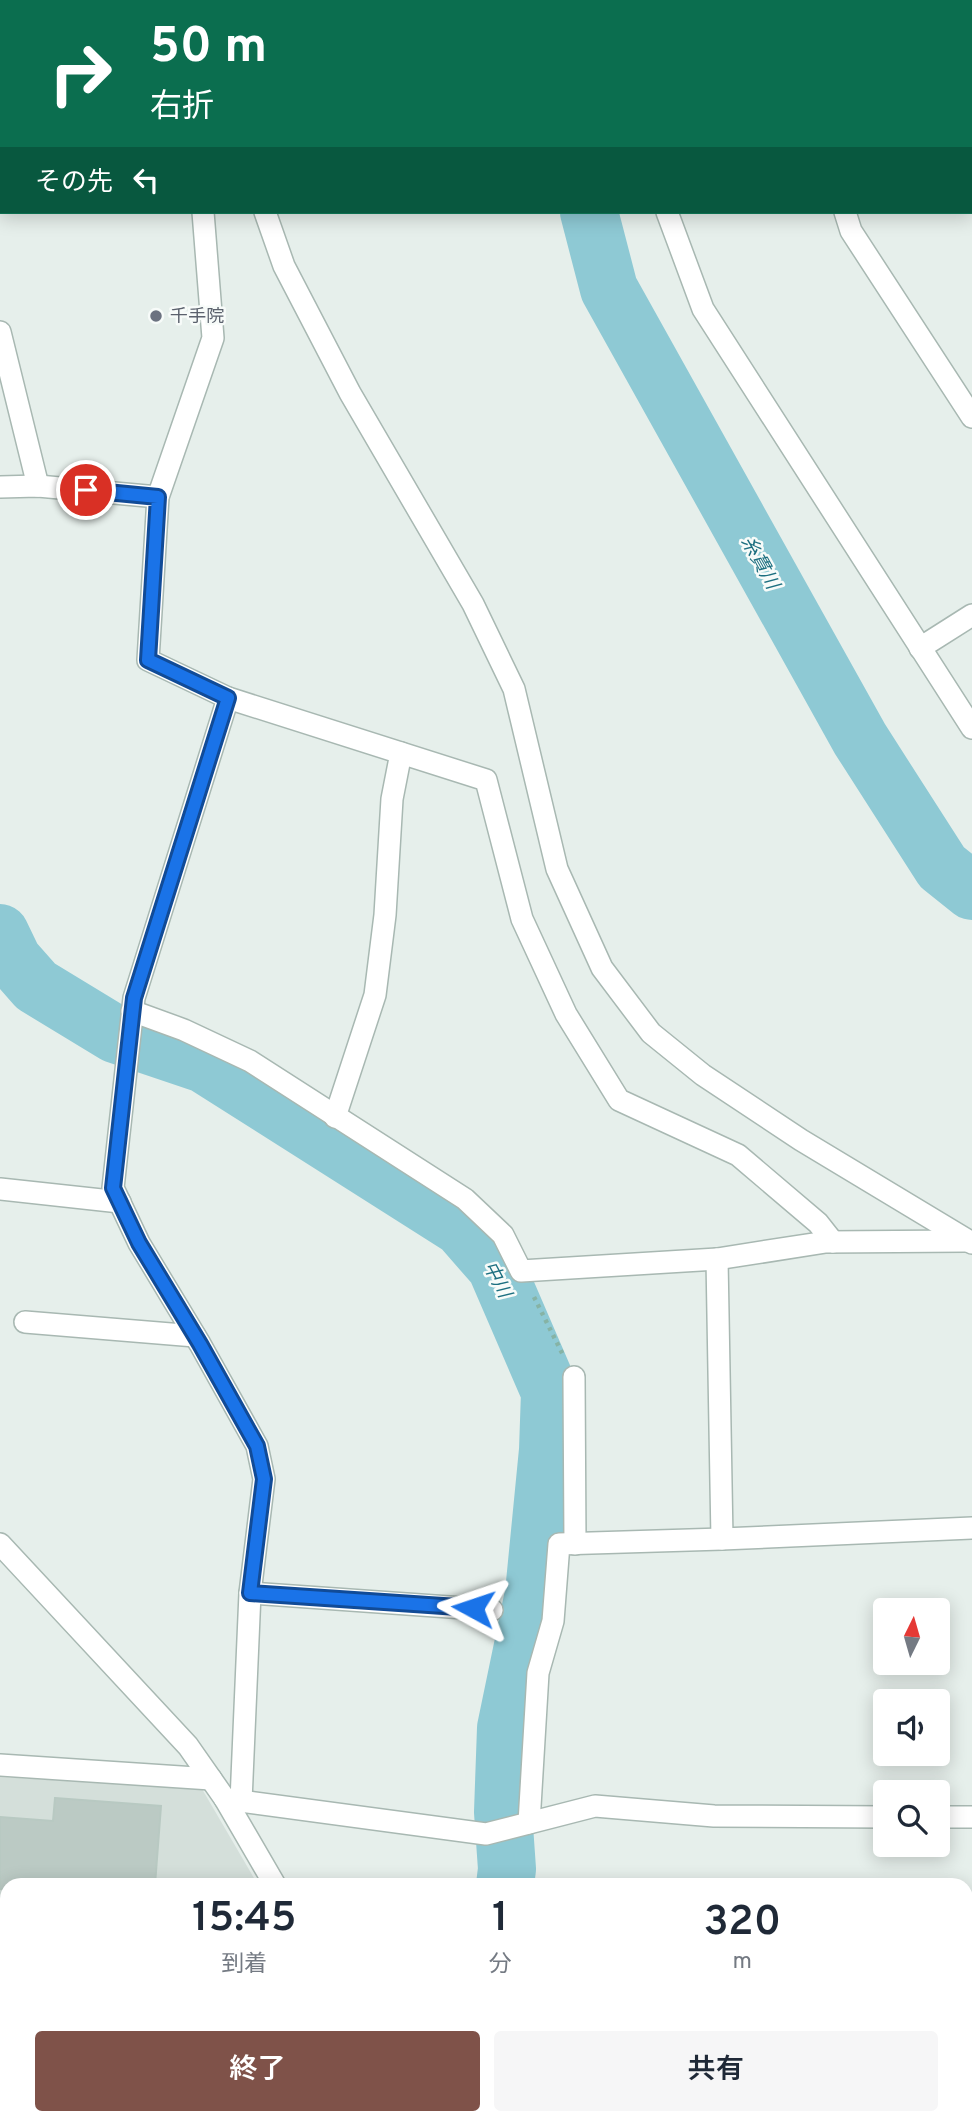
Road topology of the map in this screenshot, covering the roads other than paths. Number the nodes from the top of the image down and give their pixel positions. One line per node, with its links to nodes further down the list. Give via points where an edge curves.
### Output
1 (203, 214): 9 (street, via 213,338)
2 (266, 214): 20 (street, via 284,266 332,359 472,604 514,689 557,869 602,968 651,1033 703,1075)
3 (668, 214): 11 (street, via 703,309)
4 (846, 214): 6 (street, via 851,231)
5 (0, 332): 7 (street)
6 (972, 417)
7 (38, 486): 8 (street); 9 (street)
8 (0, 487)
9 (158, 497): 12 (street, via 148,660)
10 (972, 615): 11 (street)
11 (920, 648): 13 (street)
12 (228, 698): 14 (street); 15 (street)
13 (972, 729)
14 (401, 752): 16 (street, via 375,995); 19 (street, via 486,780 522,919 566,1014 619,1100 738,1155 818,1223)
15 (132, 1011): 16 (street, via 250,1061); 18 (street, via 113,1188)
16 (335, 1117): 21 (street, via 465,1199 503,1235 521,1271)
17 (0, 1189): 18 (street)
18 (120, 1202): 23 (street)
19 (833, 1242): 20 (street); 21 (street)
20 (970, 1242)
21 (717, 1259): 26 (street)
22 (25, 1322): 23 (street)
23 (195, 1336): 29 (street, via 257,1446 264,1479)
24 (574, 1377): 28 (street)
25 (972, 1528): 26 (street)
26 (722, 1539): 28 (street)
27 (0, 1544): 32 (street, via 179,1736)
28 (575, 1544): 37 (street, via 559,1544 553,1621 538,1673)
29 (250, 1593): 30 (street); 33 (street)
30 (492, 1610)
31 (0, 1765): 32 (street)
32 (211, 1779): 33 (street)
33 (233, 1800): 37 (street, via 486,1834); 38 (street)
34 (873, 1817): 37 (street, via 714,1816 595,1806)
35 (950, 1817): 36 (street)
36 (972, 1817)
37 (528, 1823)
38 (272, 1878)

